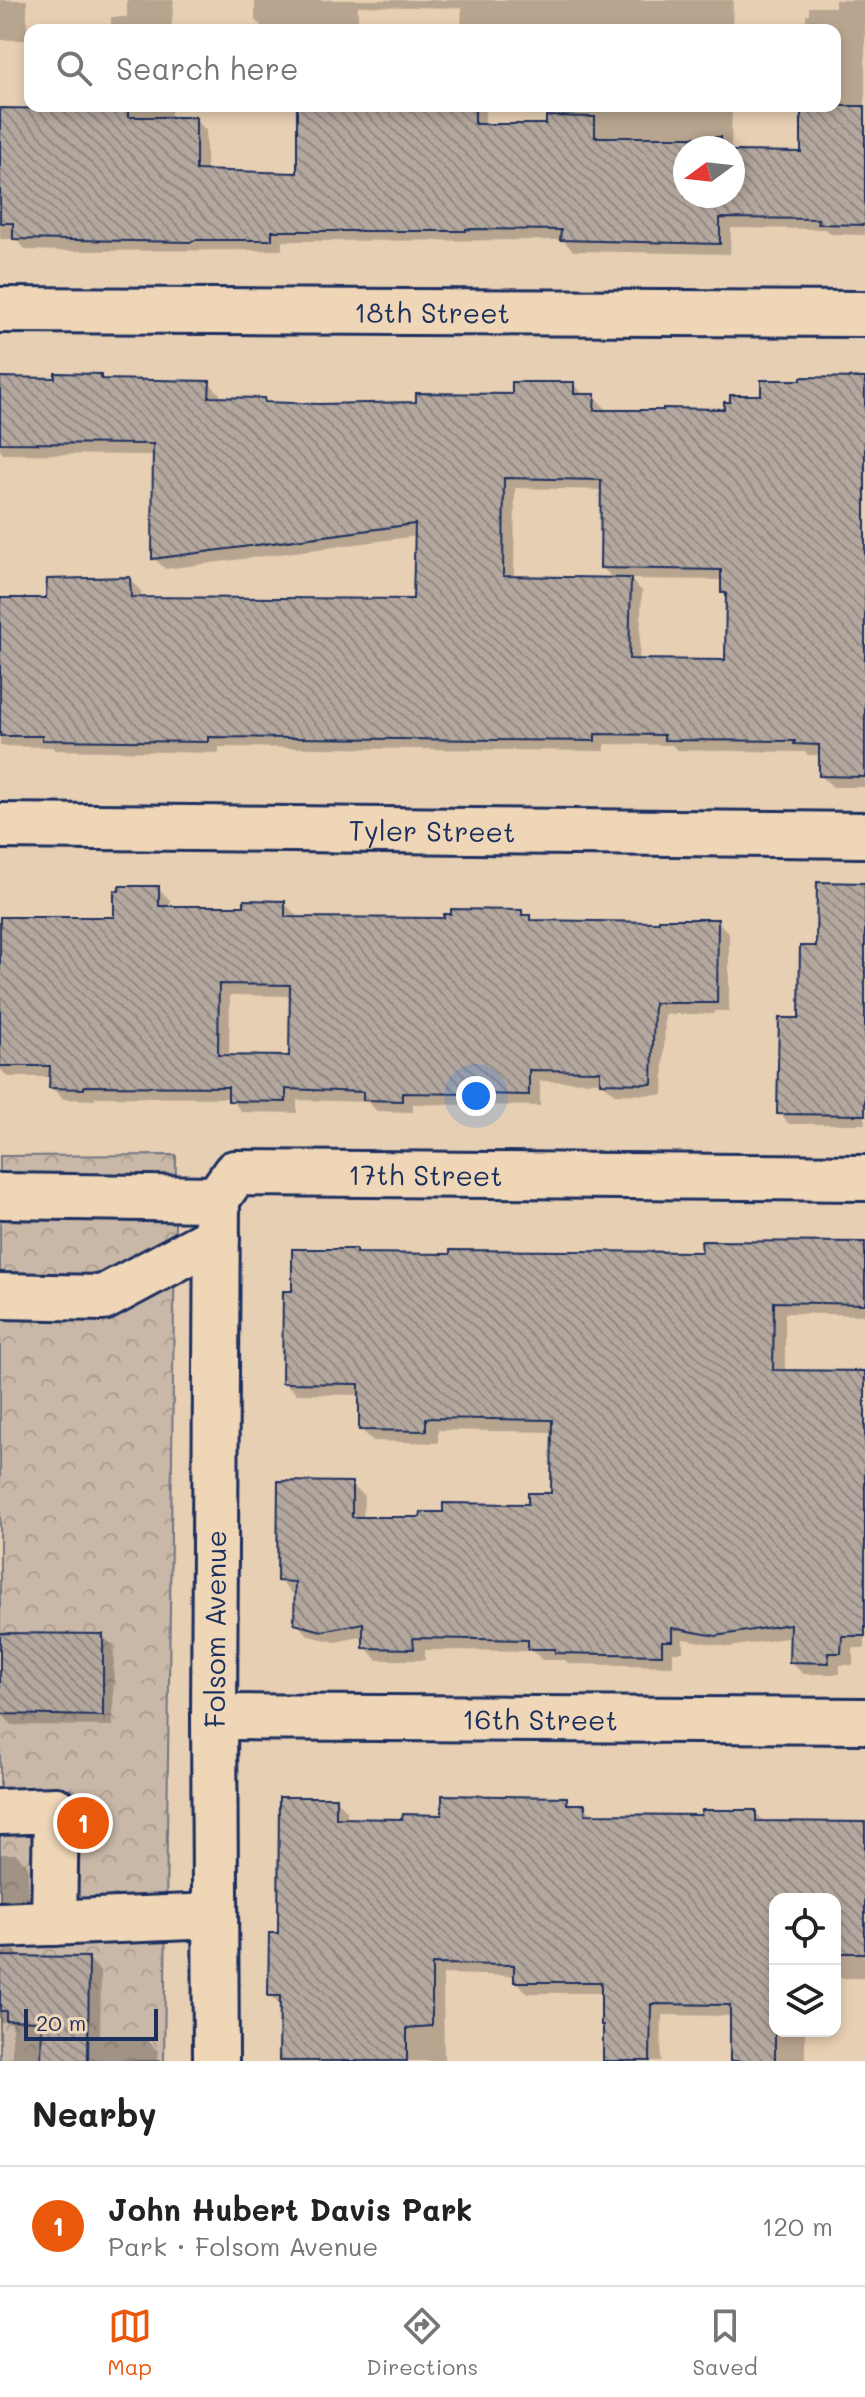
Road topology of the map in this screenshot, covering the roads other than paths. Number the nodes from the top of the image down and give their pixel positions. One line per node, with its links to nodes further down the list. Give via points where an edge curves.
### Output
1 (0, 310): 2 (street, 18th Street)
2 (865, 314)
3 (0, 826): 4 (street, Tyler Street)
4 (865, 835)
5 (865, 1178): 7 (street, 17th Street, via 235,1173)
6 (0, 1196): 7 (street)
7 (217, 1218): 8 (street, 17th Street, via 103,1298); 9 (street, Folsom Avenue)
8 (0, 1296)
9 (214, 1717): 10 (street, 16th Street); 12 (street, Folsom Avenue)
10 (865, 1721)
11 (0, 1812): 13 (street, via 56,1810)
12 (215, 1916): 13 (street); 15 (street, Folsom Avenue)
13 (54, 1923): 14 (street)
14 (0, 1925)
15 (216, 2061)

